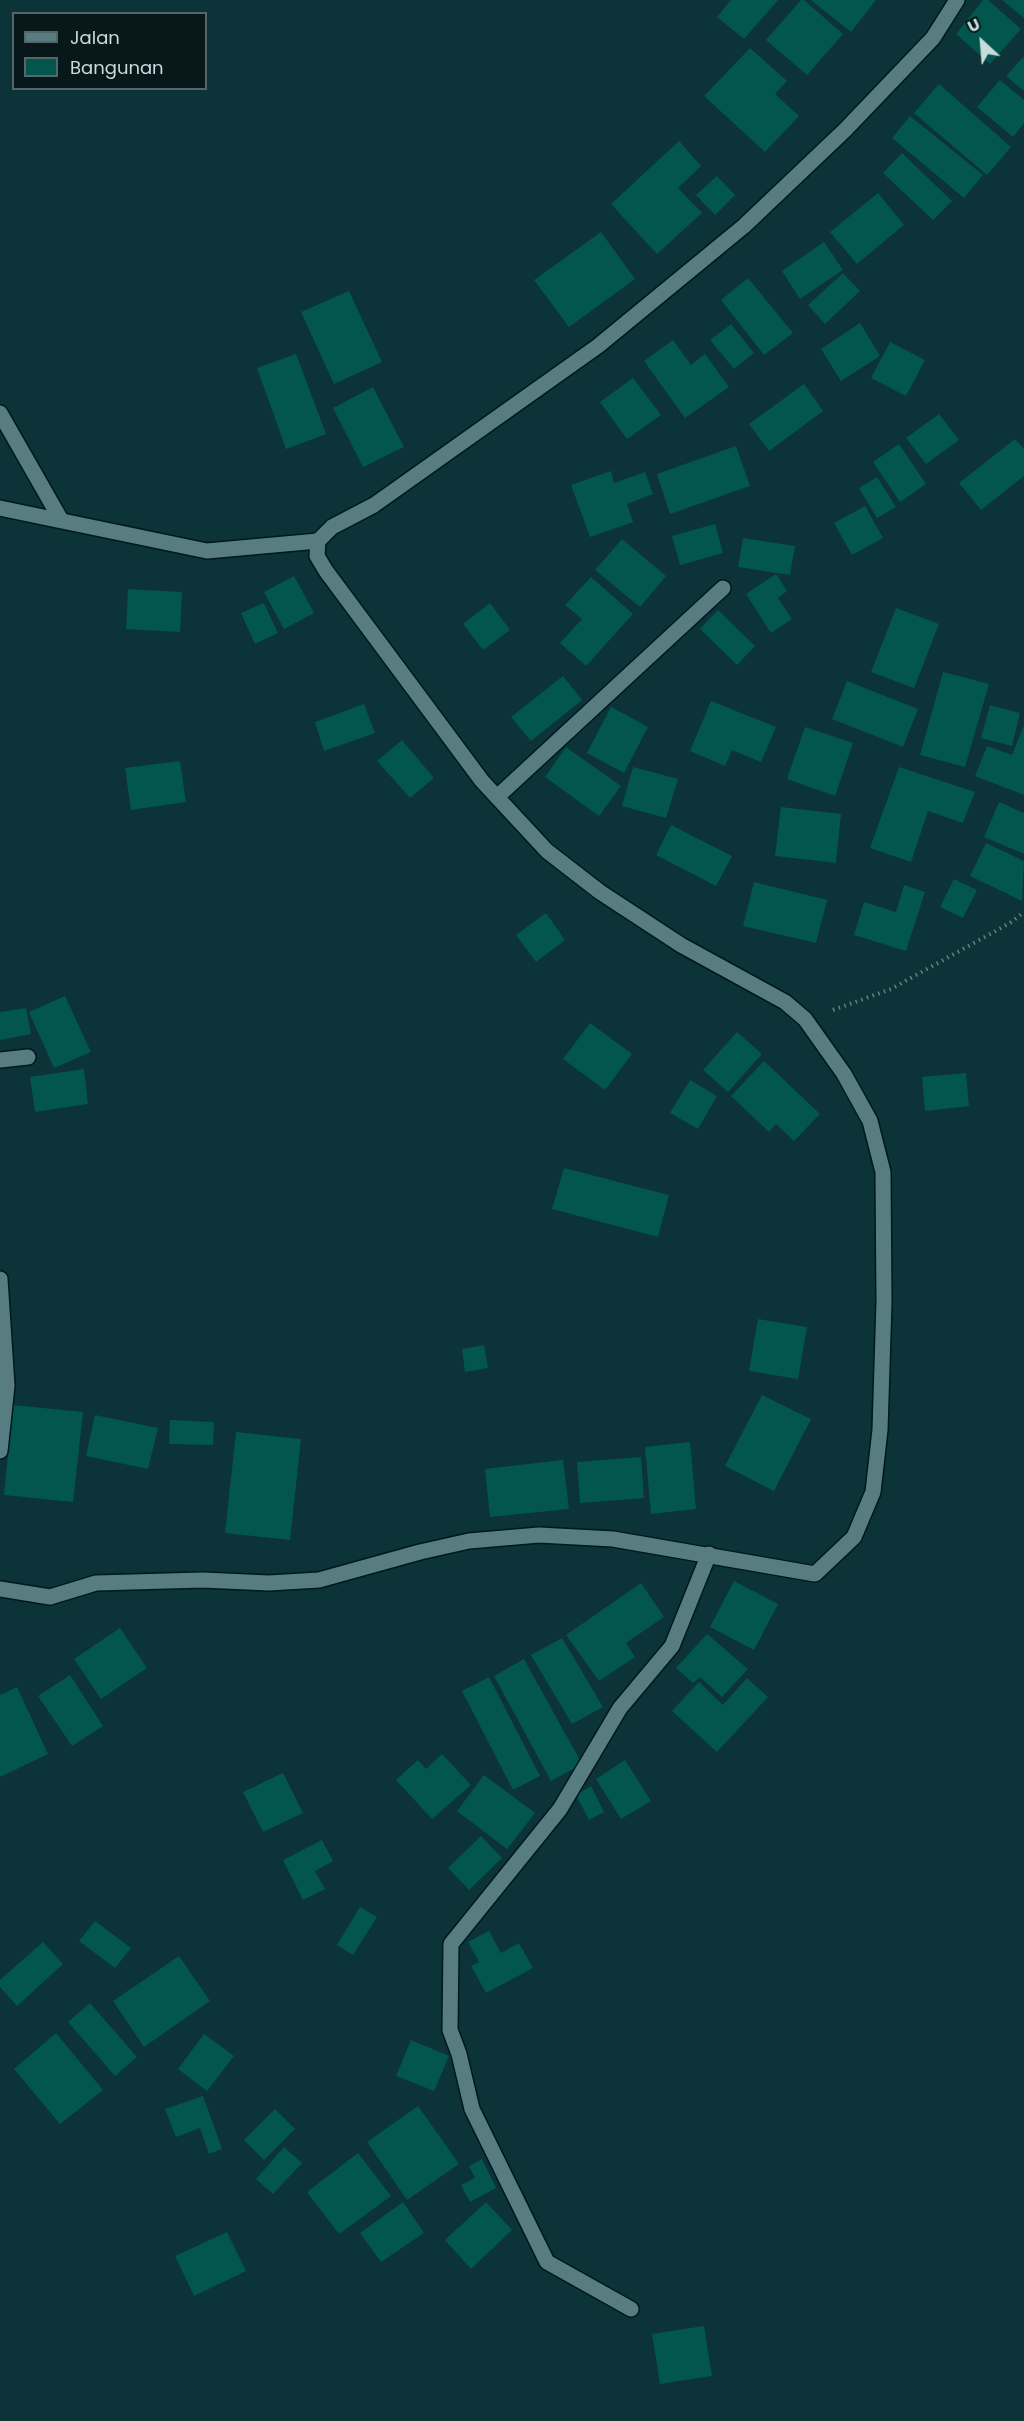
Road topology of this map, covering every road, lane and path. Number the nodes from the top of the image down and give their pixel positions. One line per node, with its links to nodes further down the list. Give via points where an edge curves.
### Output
1 (957, 0): 5 (street, via 933,38 845,130 744,226 598,346 374,505 332,527)
2 (0, 413): 4 (street)
3 (0, 508): 4 (street)
4 (61, 520): 5 (street, via 207,551)
5 (318, 541): 7 (street, via 317,556 326,572)
6 (723, 588): 7 (street)
7 (497, 797): 9 (street, via 547,851 600,892 681,945 785,1002)
8 (1024, 912): 9 (path, via 891,989)
9 (805, 1019): 14 (street, via 844,1074 870,1120 884,1172 884,1302 873,1492 854,1537 815,1574)
10 (28, 1057): 11 (street)
11 (0, 1060)
12 (0, 1279): 13 (street, via 7,1386)
13 (0, 1451)
14 (709, 1554): 15 (street, via 613,1539 539,1535 469,1541 420,1551 319,1580 96,1583 50,1597); 16 (street, via 672,1646 620,1708 560,1809 451,1944 450,2030 472,2109 547,2262)
15 (0, 1589)
16 (631, 2309)

